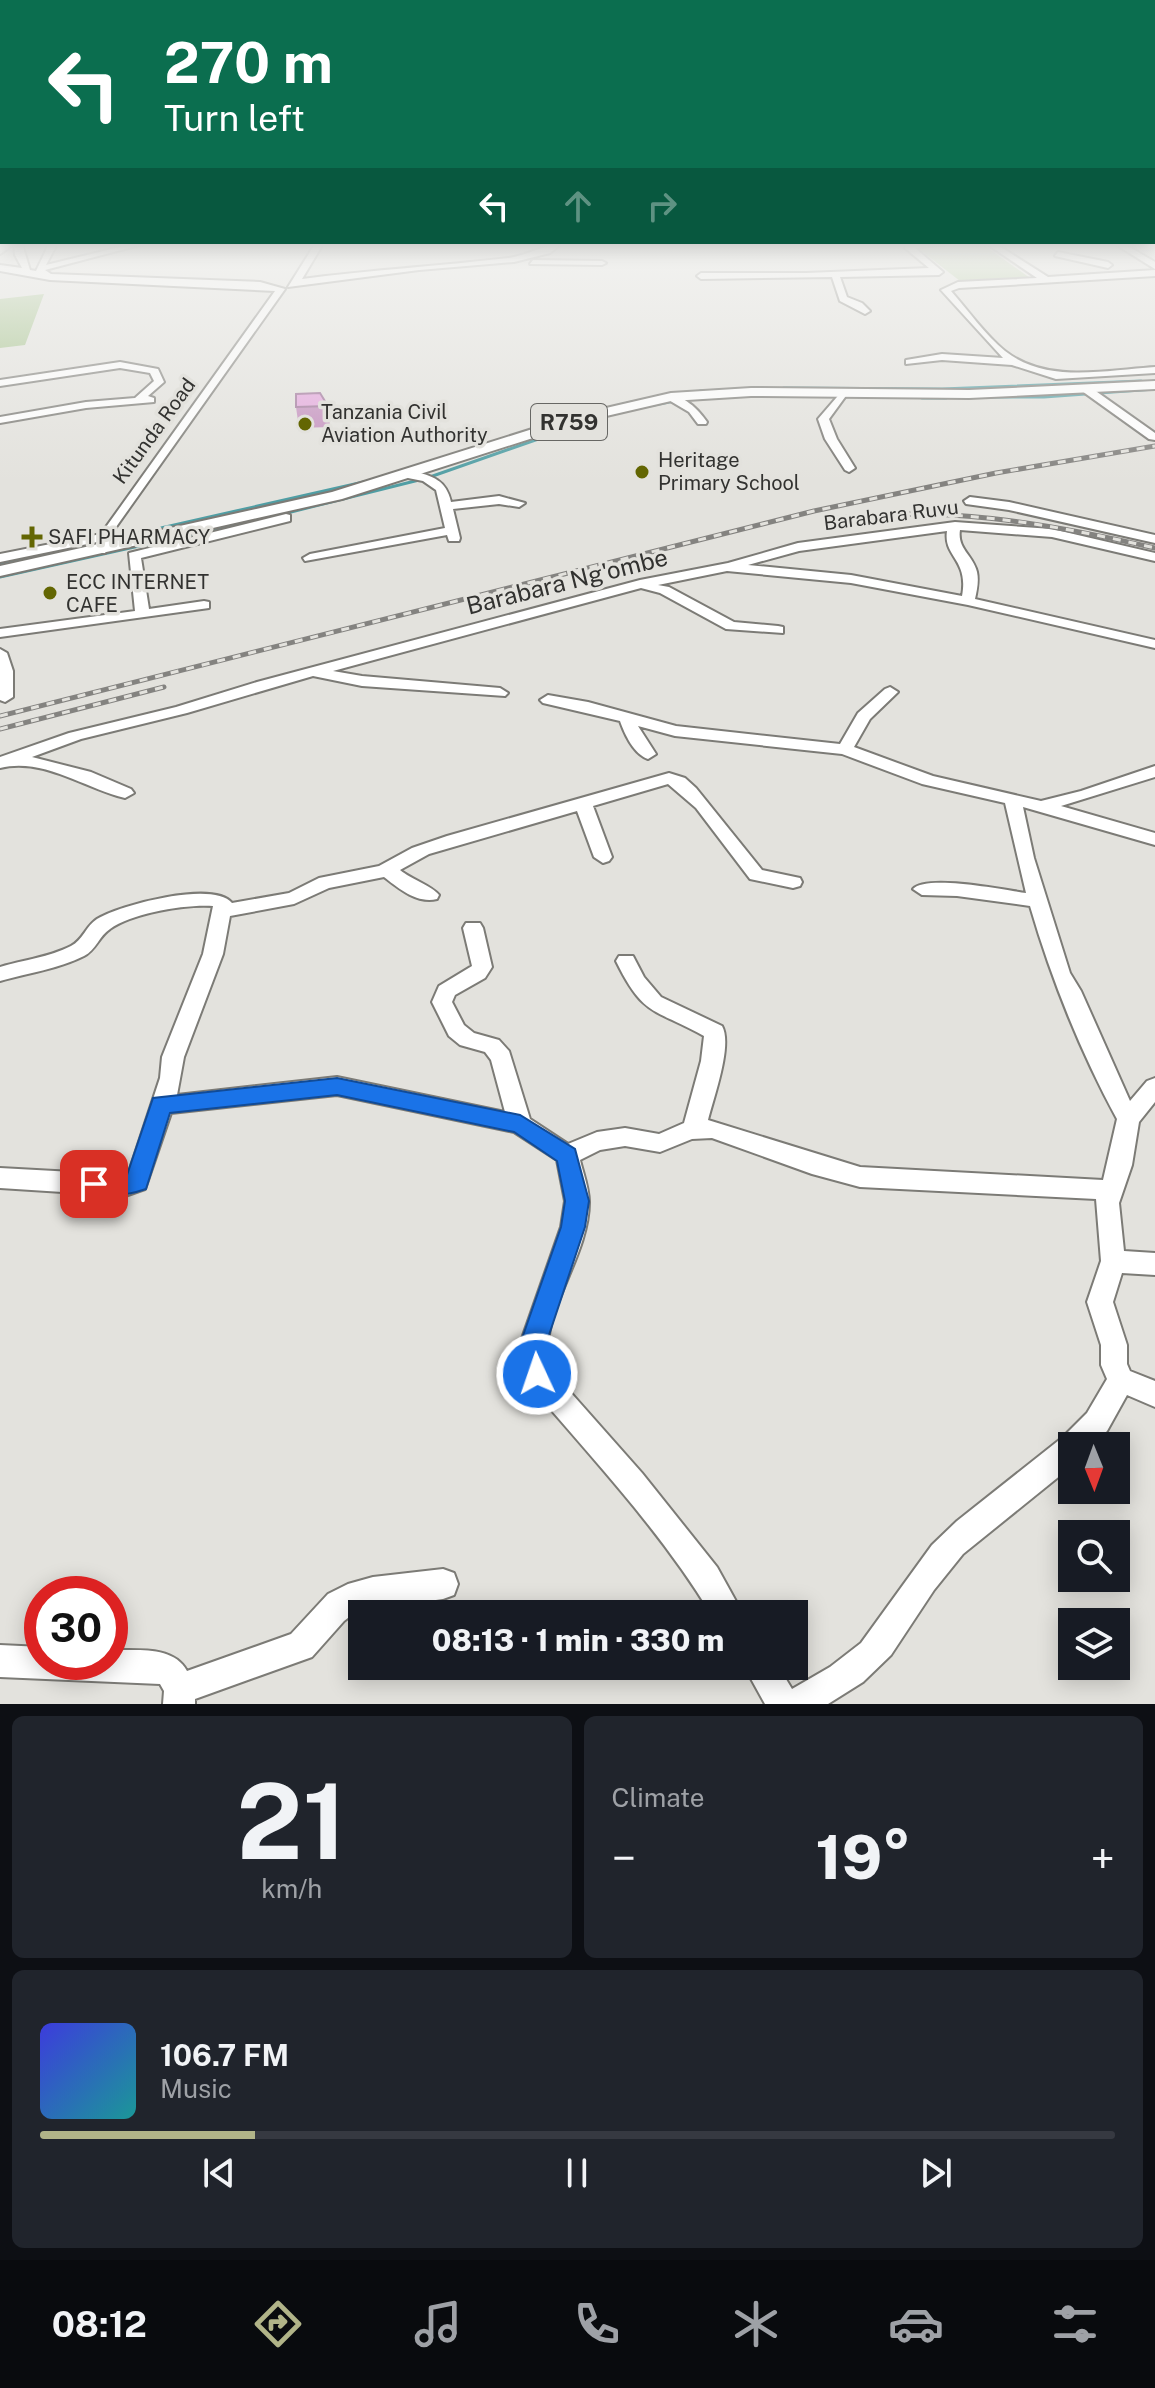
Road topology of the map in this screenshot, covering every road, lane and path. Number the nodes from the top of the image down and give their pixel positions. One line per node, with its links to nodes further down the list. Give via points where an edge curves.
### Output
1 (257, 324): 22 (street, Kitunda Road)
2 (974, 324): 4 (street)
3 (910, 362): 4 (street, via 935,357)
4 (1011, 362): 5 (street, via 1056,376)
5 (1155, 370)
6 (0, 383): 11 (street, via 120,365 154,371 159,382 140,397 150,400)
7 (1155, 385): 8 (main road, R759)
8 (1086, 389): 9 (main road, R759); 13 (street)
9 (843, 393): 10 (main road, R759); 14 (street, via 823,419)
10 (671, 397): 12 (street); 15 (main road, R759, via 599,413)
11 (0, 420)
12 (702, 422)
13 (1153, 437)
14 (849, 468)
15 (412, 475): 18 (street, via 442,488); 19 (main road, R759)
16 (970, 501): 21 (street)
17 (519, 503): 18 (street)
18 (447, 506): 25 (street, via 452,535)
19 (286, 519): 22 (main road, R759); 31 (street, via 134,556)
20 (955, 526): 23 (street, Barabara Ruvu, via 1052,533); 26 (street, Barabara Ruvu, via 798,547); 29 (street, via 950,538 970,572)
21 (1155, 539)
22 (102, 544): 24 (street); 27 (main road, R759)
23 (1155, 557)
24 (0, 558)
25 (310, 558)
26 (727, 567): 28 (street, Barabara Ng'ombe); 29 (street, Barabara Ng'ombe, via 843,577)
27 (0, 571)
28 (640, 584): 32 (street, via 664,590 731,626); 36 (street, Barabara Ng'ombe)
29 (968, 601): 34 (street, Barabara Ng'ombe)
30 (204, 605): 31 (street)
31 (143, 615): 33 (street)
32 (778, 630)
33 (0, 633)
34 (1155, 644)
35 (0, 653): 39 (street)
36 (314, 671): 38 (street, via 362,681); 44 (street, Barabara Ng'ombe, via 75,736)
37 (890, 692): 42 (street, via 864,716)
38 (500, 693)
39 (5, 697)
40 (548, 700): 41 (street)
41 (628, 720): 42 (street, via 687,733); 43 (street)
42 (845, 749): 47 (street, via 928,780)
43 (648, 754)
44 (8, 761): 46 (street, via 85,776)
45 (1155, 771): 49 (street)
46 (125, 793)
47 (1013, 801): 49 (street); 56 (street)
48 (583, 802): 51 (street); 52 (street, via 418,851); 53 (street, via 678,779 756,875)
49 (1041, 806): 50 (street)
50 (1155, 839)
51 (603, 857)
52 (387, 870): 55 (street); 57 (street, via 317,884 294,898 266,905)
53 (793, 882)
54 (922, 889): 56 (street)
55 (430, 895)
56 (1038, 901): 63 (street, via 1060,974)
57 (223, 911): 60 (street, via 221,900 211,898 133,913 101,925 83,949); 62 (street)
58 (473, 928): 64 (street, via 482,967 446,991 442,1002 456,1030 492,1046 501,1057)
59 (626, 961): 65 (street, via 648,1001 715,1032)
60 (0, 974)
61 (1155, 1087): 63 (street)
62 (161, 1105): 64 (street, via 337,1086); 67 (street, via 137,1182 125,1186)
63 (1128, 1119): 68 (street, via 1118,1172)
64 (520, 1124): 66 (street)
65 (694, 1129): 66 (street, via 660,1143 625,1137 597,1141); 68 (street, via 712,1129 860,1177)
66 (567, 1155): 76 (street, via 577,1201 532,1347 537,1374 640,1493)
67 (0, 1178)
68 (1109, 1190): 69 (street)
69 (1113, 1261): 70 (street); 71 (street, via 1100,1302)
70 (1155, 1264)
71 (1121, 1380): 72 (street); 73 (street)
72 (1155, 1394)
73 (1087, 1432)
74 (1058, 1461): 81 (street, via 951,1545 879,1646 841,1680)
75 (443, 1584): 79 (street, via 351,1597 301,1646)
76 (719, 1600)
77 (0, 1661): 79 (street, via 164,1668 171,1672)
78 (768, 1680): 80 (street)
79 (179, 1696)
80 (783, 1704)
81 (796, 1704)

